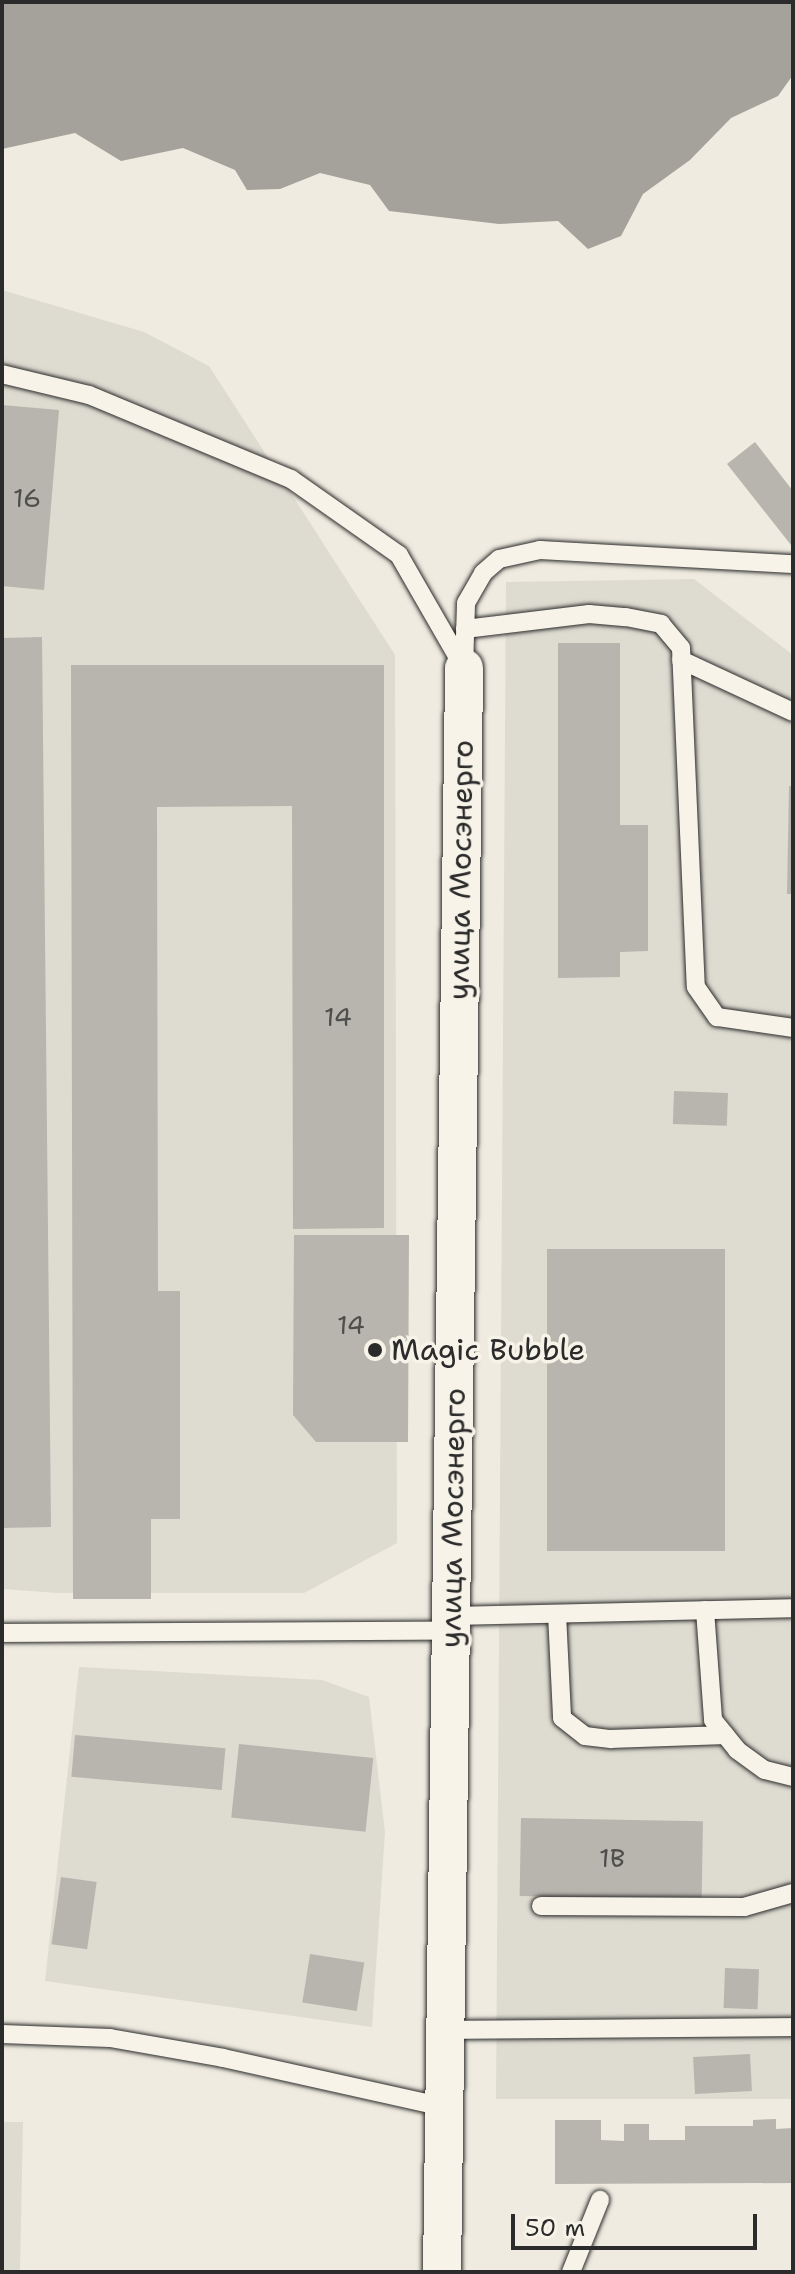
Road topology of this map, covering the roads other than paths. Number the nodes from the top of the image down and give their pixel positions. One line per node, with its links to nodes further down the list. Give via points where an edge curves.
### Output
1 (2, 374): 5 (lane, via 89,395 291,479 399,555)
2 (793, 564): 3 (lane, via 540,550 499,559 483,573 466,603)
3 (465, 629): 4 (lane, via 589,614 626,617 661,624 681,648); 5 (lane)
4 (681, 660): 6 (lane); 7 (lane, via 696,987 717,1017)
5 (464, 668): 11 (street, улица Мосэнерго)
6 (793, 712)
7 (793, 1028)
8 (793, 1608): 9 (lane)
9 (705, 1610): 10 (lane); 13 (lane, via 713,1720)
10 (557, 1614): 11 (lane); 13 (lane, via 562,1718 585,1736)
11 (451, 1623): 12 (lane); 18 (street, улица Мосэнерго)
12 (2, 1633)
13 (725, 1735): 14 (lane, via 765,1770)
14 (793, 1777)
15 (793, 1893): 16 (lane, via 744,1907)
16 (541, 1906)
17 (793, 2027): 18 (lane)
18 (445, 2030): 20 (street, улица Мосэнерго)
19 (2, 2034): 20 (lane, via 110,2038)
20 (444, 2107): 22 (street, улица Мосэнерго)
21 (600, 2200): 23 (lane)
22 (442, 2272)
23 (571, 2272)

